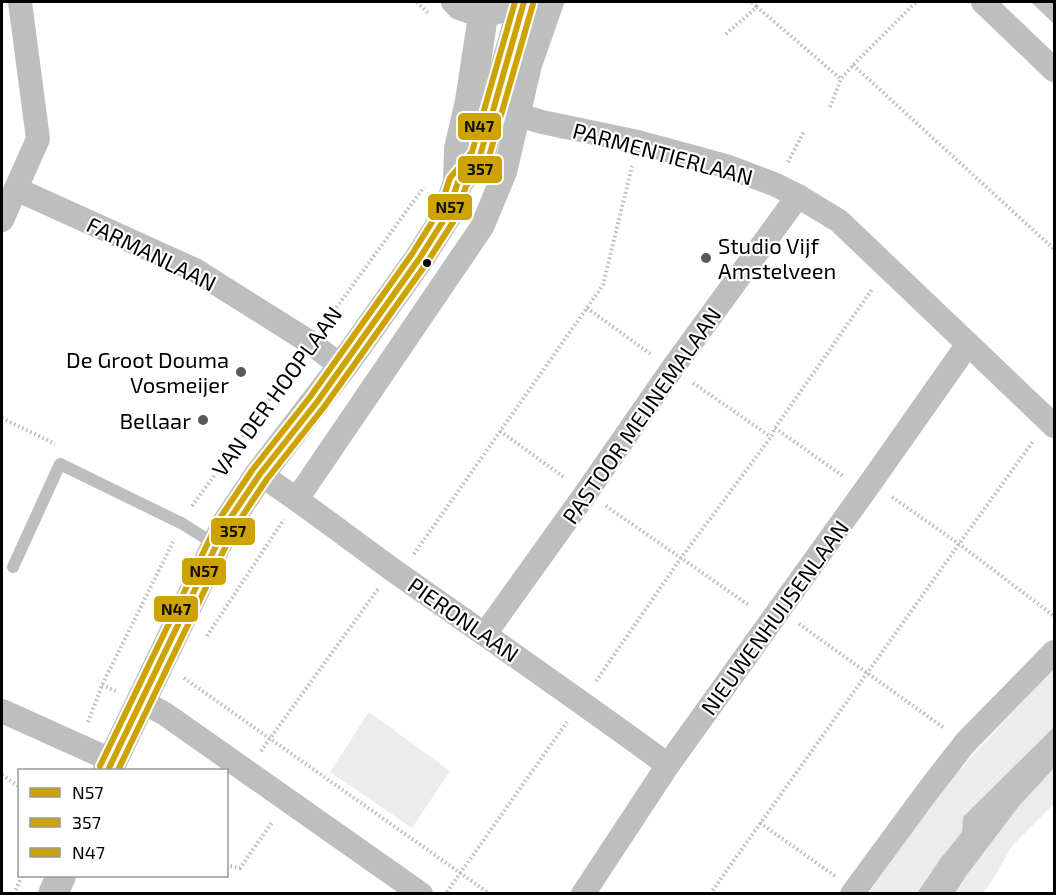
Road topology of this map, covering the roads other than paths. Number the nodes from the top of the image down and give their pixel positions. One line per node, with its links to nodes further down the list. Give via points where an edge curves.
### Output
1 (20, 2): 8 (street, via 38,139)
2 (453, 2): 5 (street, via 459,8)
3 (983, 2): 6 (street)
4 (538, 3): 5 (street); 7 (street, VAN DER HOOPLAAN)
5 (482, 9): 7 (street, VAN DER HOOPLAAN)
6 (1054, 70)
7 (494, 107): 9 (street, PARMENTIERLAAN, via 726,166); 12 (street, VAN DER HOOPLAAN, via 480,156 459,182 447,215); 15 (street, VAN DER HOOPLAAN, via 506,172 482,227)
8 (16, 189): 10 (street); 12 (street, FARMANLAAN, via 195,270 311,343)
9 (798, 196): 11 (street, PARMENTIERLAAN, via 838,221); 18 (street, PASTOOR MEIJNEMALAAN)
10 (2, 220)
11 (968, 344): 13 (street, PARMENTIERLAAN); 22 (street, NIEUWENHUIJSENLAAN)
12 (342, 368): 14 (street, VAN DER HOOPLAAN)
13 (1052, 423)
14 (260, 474): 15 (street, PIERONLAAN); 16 (street, VAN DER HOOPLAAN)
15 (297, 499): 18 (street, PIERONLAAN)
16 (216, 545): 17 (lane, via 183,524 60,464); 20 (street, VAN DER HOOPLAAN)
17 (13, 567)
18 (485, 634): 22 (street, PIERONLAAN)
19 (1054, 652): 25 (street, via 965,743)
20 (153, 707): 23 (street, VAN DER HOOPLAAN); 27 (street)
21 (2, 711): 23 (street, via 79,746)
22 (668, 765): 28 (street, NIEUWENHUIJSENLAAN)
23 (111, 766)
24 (61, 877): 26 (street)
25 (854, 892)
26 (53, 894)
27 (422, 894)
28 (583, 894)

